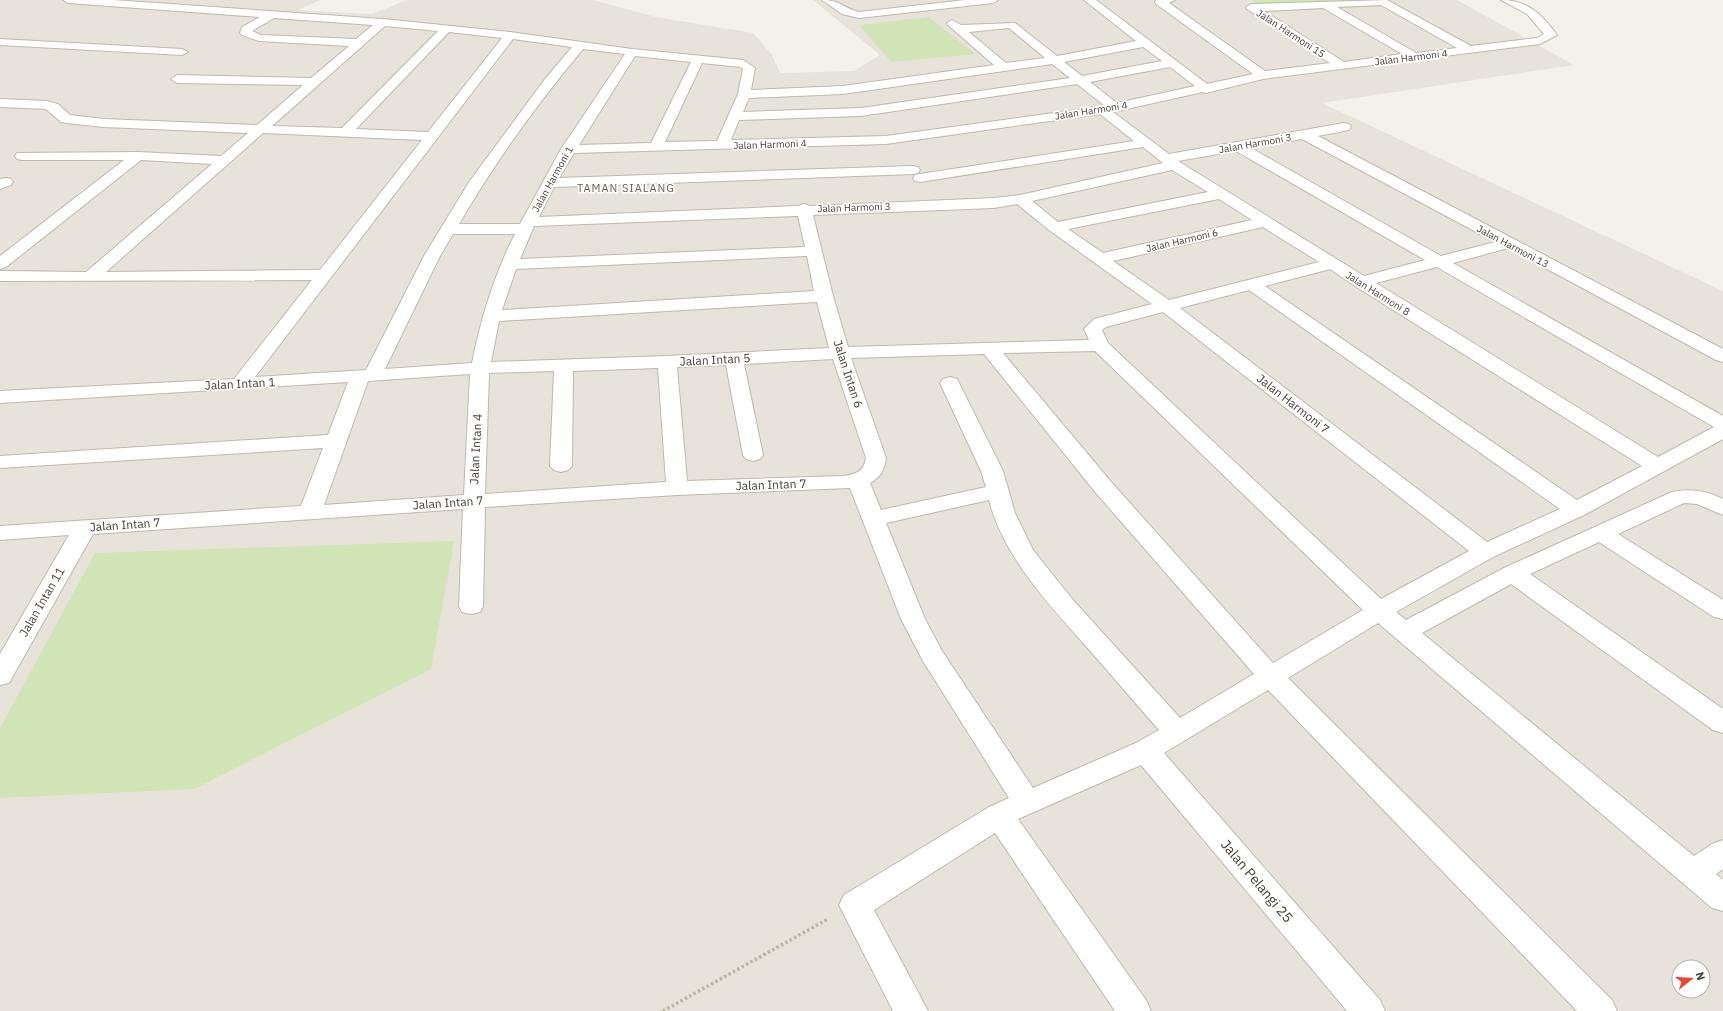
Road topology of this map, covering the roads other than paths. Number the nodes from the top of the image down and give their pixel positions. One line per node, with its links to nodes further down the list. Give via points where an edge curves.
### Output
1 (68, 0): 13 (street, via 254,12)
2 (827, 0): 11 (street, via 846,12 864,14)
3 (994, 0): 8 (street)
4 (1089, 0): 20 (street)
5 (1170, 0): 31 (street, via 1160,2)
6 (1242, 0): 12 (street, Jalan Harmoni 15)
7 (1506, 0): 22 (street, Jalan Harmoni 4, via 1531,12 1551,35 1540,41)
8 (981, 1): 11 (street)
9 (1380, 1): 10 (street); 22 (street)
10 (1326, 5): 12 (street); 25 (street)
11 (932, 7): 16 (street)
12 (1254, 8): 29 (street, Jalan Harmoni 15)
13 (270, 9): 14 (street); 19 (street, via 246,29 246,33 259,38)
14 (383, 22): 15 (street); 19 (street)
15 (446, 29): 17 (street); 44 (street)
16 (958, 29): 27 (street, Jalan Harmoni 8, via 1011,25); 30 (street)
17 (510, 35): 21 (street); 46 (street)
18 (0, 42): 23 (street)
19 (360, 43): 34 (street)
20 (1146, 43): 27 (street); 28 (street)
21 (580, 45): 24 (street); 66 (street, via 549,82 486,168)
22 (1468, 49): 25 (street, Jalan Harmoni 4)
23 (182, 52)
24 (632, 52): 26 (street); 52 (street, Jalan Harmoni 1)
25 (1413, 56): 29 (street, Jalan Harmoni 4)
26 (698, 59): 37 (street, via 747,65 749,68); 50 (street)
27 (1054, 60): 30 (street); 33 (street, Jalan Harmoni 8)
28 (1173, 63): 33 (street); 35 (street)
29 (1341, 65): 31 (street, Jalan Harmoni 4)
30 (1003, 67): 36 (street)
31 (1263, 75): 35 (street, Jalan Harmoni 4)
32 (176, 79): 34 (street)
33 (1079, 80): 39 (street, Jalan Harmoni 8); 40 (street)
34 (314, 82): 43 (street)
35 (1206, 89): 39 (street, Jalan Harmoni 4)
36 (843, 90): 37 (street); 40 (street)
37 (744, 94): 41 (street)
38 (0, 103): 43 (street, via 50,106 64,118 73,120)
39 (1108, 108): 47 (street, Jalan Harmoni 8); 51 (street, Jalan Harmoni 4)
40 (861, 112): 41 (street); 51 (street)
41 (734, 116): 48 (street)
42 (1344, 127): 45 (street, Jalan Harmoni 3)
43 (260, 129): 44 (street); 55 (street)
44 (345, 133): 46 (street)
45 (1304, 134): 49 (street, Jalan Harmoni 3); 67 (street, Jalan Harmoni 13)
46 (431, 136): 74 (street)
47 (1145, 143): 56 (street, Jalan Harmoni 8); 58 (street)
48 (722, 145): 50 (street, Jalan Harmoni 4); 51 (street, Jalan Harmoni 4)
49 (1238, 146): 56 (street, Jalan Harmoni 3); 70 (street)
50 (656, 147): 52 (street, Jalan Harmoni 4)
51 (893, 148): 58 (street)
52 (568, 149): 57 (street, Jalan Harmoni 1)
53 (22, 156): 54 (street)
54 (138, 156): 55 (street); 71 (street)
55 (224, 160): 76 (street)
56 (1170, 162): 60 (street, Jalan Harmoni 8); 61 (street, Jalan Harmoni 3)
57 (549, 183): 59 (street); 64 (street, Jalan Harmoni 1)
58 (927, 187): 59 (street); 61 (street, Jalan Harmoni 3, via 994,203); 62 (street, Jalan Harmoni 3)
59 (761, 194): 62 (street, Jalan Harmoni 3); 64 (street, Jalan Harmoni 3)
60 (1222, 194): 63 (street, Jalan Harmoni 8); 65 (street)
61 (1020, 199): 65 (street, Jalan Harmoni 7)
62 (804, 209): 68 (street, Jalan Intan 6)
63 (1264, 222): 69 (street, Jalan Harmoni 6); 73 (street, Jalan Harmoni 8)
64 (528, 226): 66 (street, Jalan Harmoni 3); 72 (street, Jalan Harmoni 1)
65 (1055, 227): 69 (street, Jalan Harmoni 7)
66 (448, 229): 90 (street)
67 (1509, 243): 70 (street); 85 (street, Jalan Harmoni 13)
68 (814, 251): 72 (street); 79 (street, Jalan Intan 6)
69 (1099, 259): 80 (street, Jalan Harmoni 7)
70 (1440, 262): 77 (street); 94 (street)
71 (0, 264)
72 (510, 264): 81 (street, Jalan Harmoni 1)
73 (1332, 264): 77 (street, Jalan Harmoni 8); 78 (street)
74 (325, 274): 76 (street); 92 (street)
75 (0, 276): 76 (street)
76 (90, 277)
77 (1361, 282): 100 (street, Jalan Harmoni 8)
78 (1252, 285): 80 (street); 106 (street)
79 (824, 296): 81 (street); 84 (street, Jalan Intan 6)
80 (1166, 306): 82 (street, via 1095,325 1092,329); 112 (street, Jalan Harmoni 7)
81 (492, 316): 89 (street, Jalan Intan 4)
82 (1100, 345): 83 (street, Jalan Intan 5); 116 (street)
83 (989, 348): 84 (street, Jalan Intan 5); 119 (street, via 1104,488)
84 (840, 353): 86 (street, Jalan Intan 5); 101 (street, Jalan Intan 6, via 876,458 875,467)
85 (1723, 356)
86 (734, 359): 87 (street, Jalan Intan 5); 97 (street)
87 (667, 362): 88 (street, Jalan Intan 1); 102 (street, Jalan Intan 5)
88 (564, 365): 89 (street, Jalan Intan 1); 99 (street)
89 (480, 368): 90 (street, Jalan Intan 1); 104 (street, Jalan Intan 4)
90 (366, 376): 92 (street, Jalan Intan 1); 96 (street)
91 (950, 383): 103 (street, via 992,471)
92 (240, 384): 93 (street, Jalan Intan 1)
93 (0, 397)
94 (1723, 424)
95 (1723, 431): 100 (street)
96 (336, 441): 98 (street); 107 (street)
97 (752, 455)
98 (0, 462)
99 (561, 466)
100 (1659, 467): 106 (street)
101 (858, 480): 102 (street, Jalan Intan 7); 108 (street)
102 (677, 488): 104 (street, Jalan Intan 7)
103 (998, 490): 108 (street); 121 (street, via 1001,507 1019,547 1046,585)
104 (474, 501): 107 (street, Jalan Intan 7); 114 (street, Jalan Intan 4)
105 (1723, 508): 111 (street, via 1706,498 1680,497)
106 (1576, 510): 112 (street)
107 (310, 512): 109 (street, Jalan Intan 7)
108 (873, 518): 123 (street, via 913,619 932,655)
109 (85, 528): 110 (street, Jalan Intan 7); 118 (street, Jalan Intan 11)
110 (0, 533)
111 (1602, 534): 113 (street); 115 (street)
112 (1485, 552): 116 (street)
113 (1512, 573): 117 (street); 120 (street)
114 (471, 606)
115 (1723, 610)
116 (1379, 611): 117 (street); 119 (street)
117 (1403, 632): 126 (street)
118 (0, 676)
119 (1271, 677): 121 (street); 131 (street)
120 (1723, 723)
121 (1177, 732): 122 (street)
122 (1146, 750): 123 (street); 130 (street, Jalan Pelangi 25)
123 (1027, 802): 124 (street)
124 (999, 815): 128 (street, via 855,905); 129 (street)
125 (1723, 853): 126 (street)
126 (1693, 873): 127 (street)
127 (1723, 898)
128 (911, 1011)
129 (1134, 1011)
130 (1368, 1011)
131 (1600, 1011)

